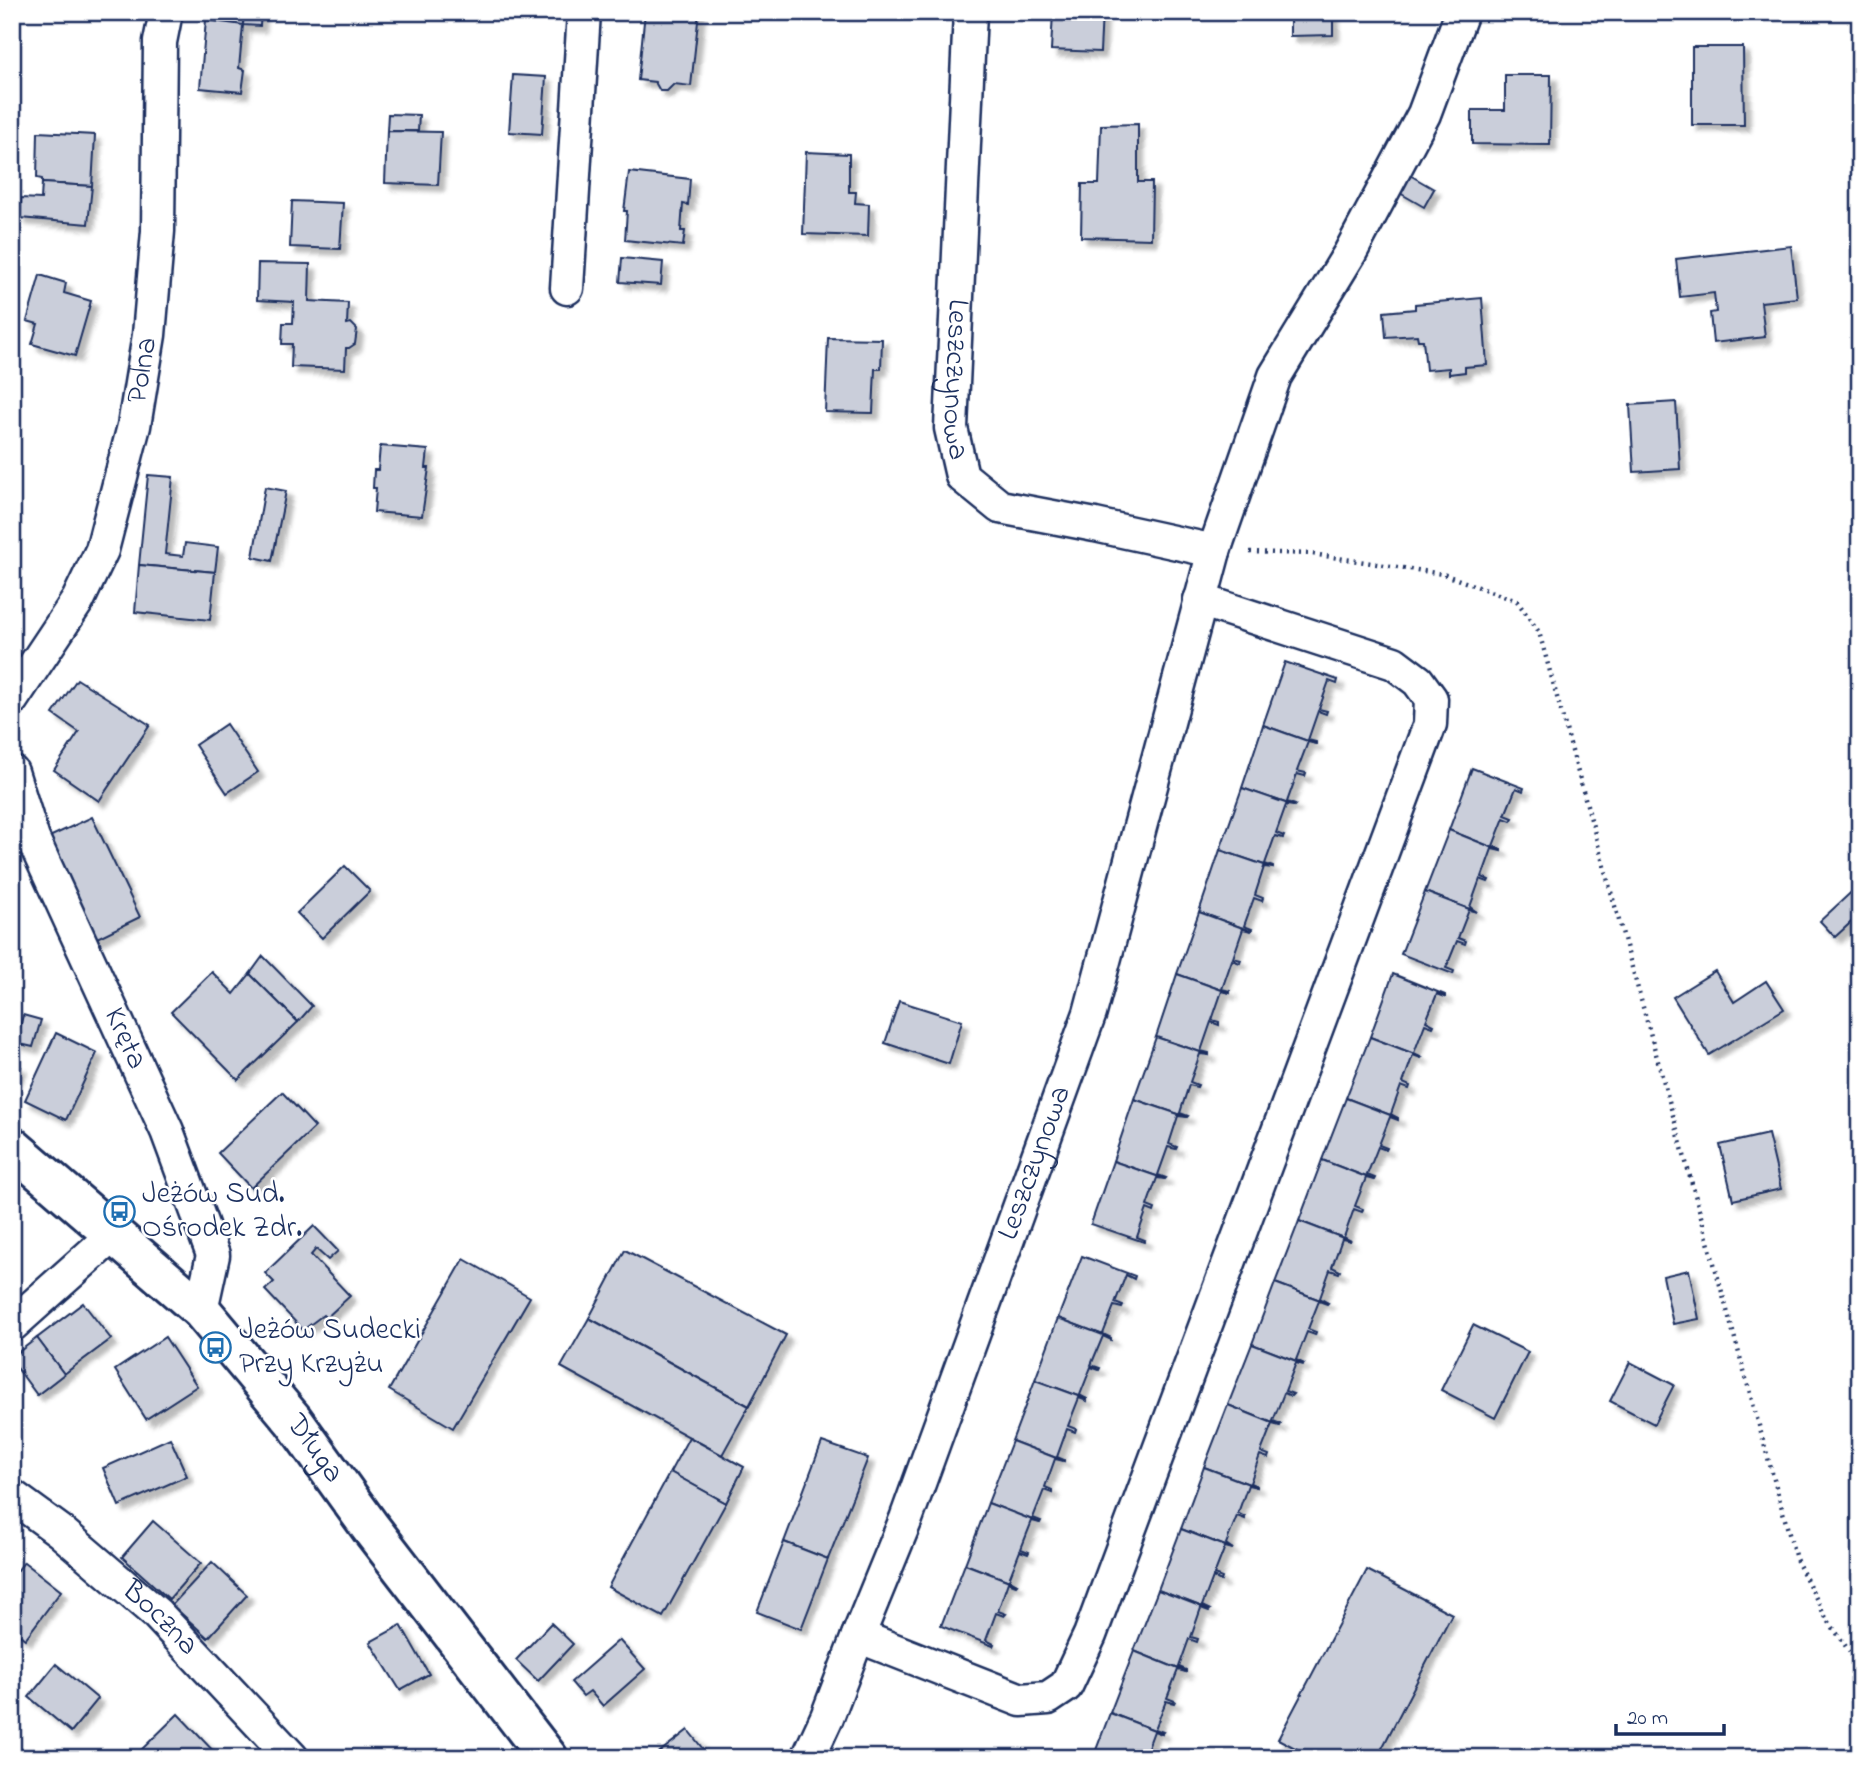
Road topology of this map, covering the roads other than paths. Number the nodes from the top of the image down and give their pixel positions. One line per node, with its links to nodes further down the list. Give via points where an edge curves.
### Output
1 (166, 12): 8 (street, Polna, via 160,42 158,232 149,335 134,426 102,550 78,600)
2 (584, 12): 5 (street)
3 (970, 12): 6 (street, Leszczynowa, via 951,429 962,476 1000,507)
4 (1462, 12): 6 (street, Leszczynowa, via 1424,114 1350,254 1275,376)
5 (567, 288)
6 (1214, 551): 7 (street, Leszczynowa)
7 (1200, 600): 15 (street, Leszczynowa, via 1090,1013 906,1519); 15 (street, via 1394,663 1419,681 1431,699 1430,724 1090,1635 1066,1686 1048,1698 1021,1700)
8 (12, 699)
9 (12, 772): 12 (street, Kręta, via 33,839 167,1131 213,1255)
10 (12, 1147): 11 (street, Długa)
11 (114, 1234): 12 (street, Długa); 13 (street)
12 (201, 1310): 17 (street, Długa, via 293,1420)
13 (12, 1325)
14 (12, 1496): 16 (street, Boczna, via 157,1614)
15 (858, 1636): 18 (street, Leszczynowa)
16 (292, 1758)
17 (548, 1758)
18 (808, 1758)

